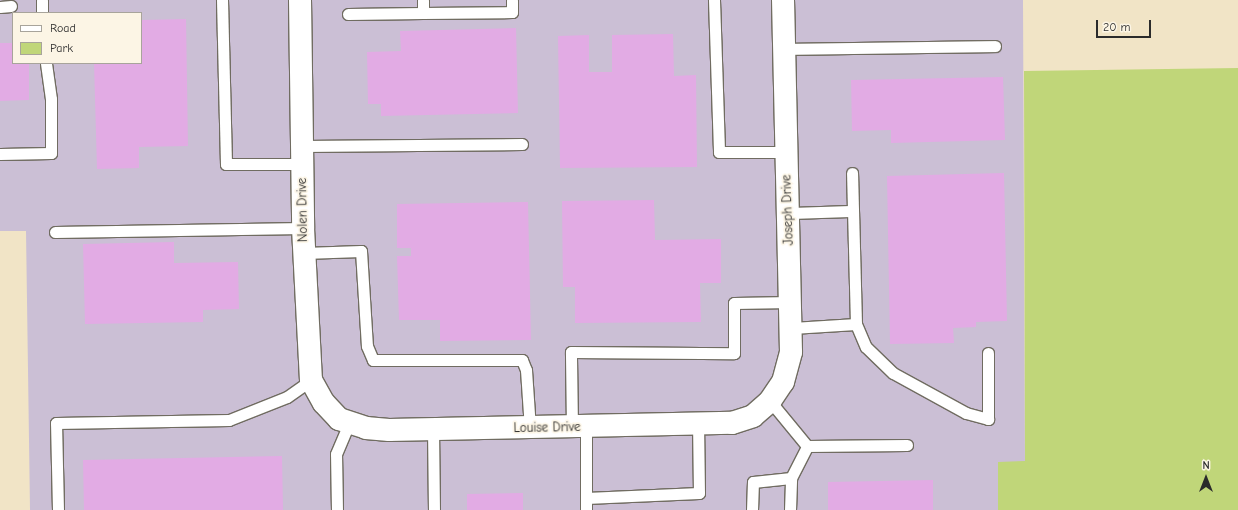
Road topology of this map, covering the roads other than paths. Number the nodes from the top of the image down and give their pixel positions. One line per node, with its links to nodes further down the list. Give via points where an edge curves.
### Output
1 (42, 0): 8 (lane)
2 (222, 0): 17 (lane, via 226,164)
3 (300, 0): 17 (street, Nolen Drive)
4 (423, 0): 9 (lane)
5 (512, 0): 9 (lane, via 512,12)
6 (714, 0): 15 (lane, via 720,152)
7 (783, 0): 12 (street, Joseph Drive)
8 (42, 12)
9 (423, 13): 10 (lane)
10 (348, 14)
11 (995, 46): 12 (lane)
12 (785, 49): 15 (street, Joseph Drive)
13 (46, 64): 16 (lane, via 51,99 51,153)
14 (522, 144): 17 (lane)
15 (786, 152): 20 (street, Joseph Drive)
16 (0, 154)
17 (302, 155): 21 (street, Nolen Drive)
18 (852, 173): 19 (lane)
19 (852, 211): 20 (lane); 25 (lane)
20 (789, 213): 24 (street, Joseph Drive)
21 (303, 228): 22 (lane); 23 (street, Nolen Drive)
22 (55, 232)
23 (304, 253): 28 (street, Nolen Drive); 32 (lane, via 361,251 367,346 373,360 522,360 526,370)
24 (791, 302): 26 (street, Joseph Drive); 33 (lane, via 734,303 734,353 571,352)
25 (856, 324): 26 (lane); 27 (lane, via 866,346 893,373 966,413 988,419)
26 (792, 328): 29 (street, Joseph Drive, via 789,366 783,382)
27 (988, 353)
28 (311, 380): 30 (street, Nolen Drive, via 324,403); 39 (lane, via 287,397 229,420 56,423)
29 (766, 406): 31 (street, Louise Drive, via 732,423); 36 (lane)
30 (341, 419): 34 (street, Louise Drive, via 389,430); 40 (lane, via 336,454)
31 (698, 425): 33 (street, Louise Drive); 38 (lane, via 699,493)
32 (530, 428): 33 (street, Louise Drive); 34 (street, Louise Drive)
33 (579, 428): 38 (lane)
34 (433, 429): 41 (lane)
35 (907, 445): 36 (lane)
36 (807, 446): 37 (lane)
37 (791, 478): 43 (lane, via 753,482); 44 (lane)
38 (586, 498): 42 (lane)
39 (58, 510)
40 (337, 510)
41 (434, 510)
42 (586, 510)
43 (752, 510)
44 (790, 510)

